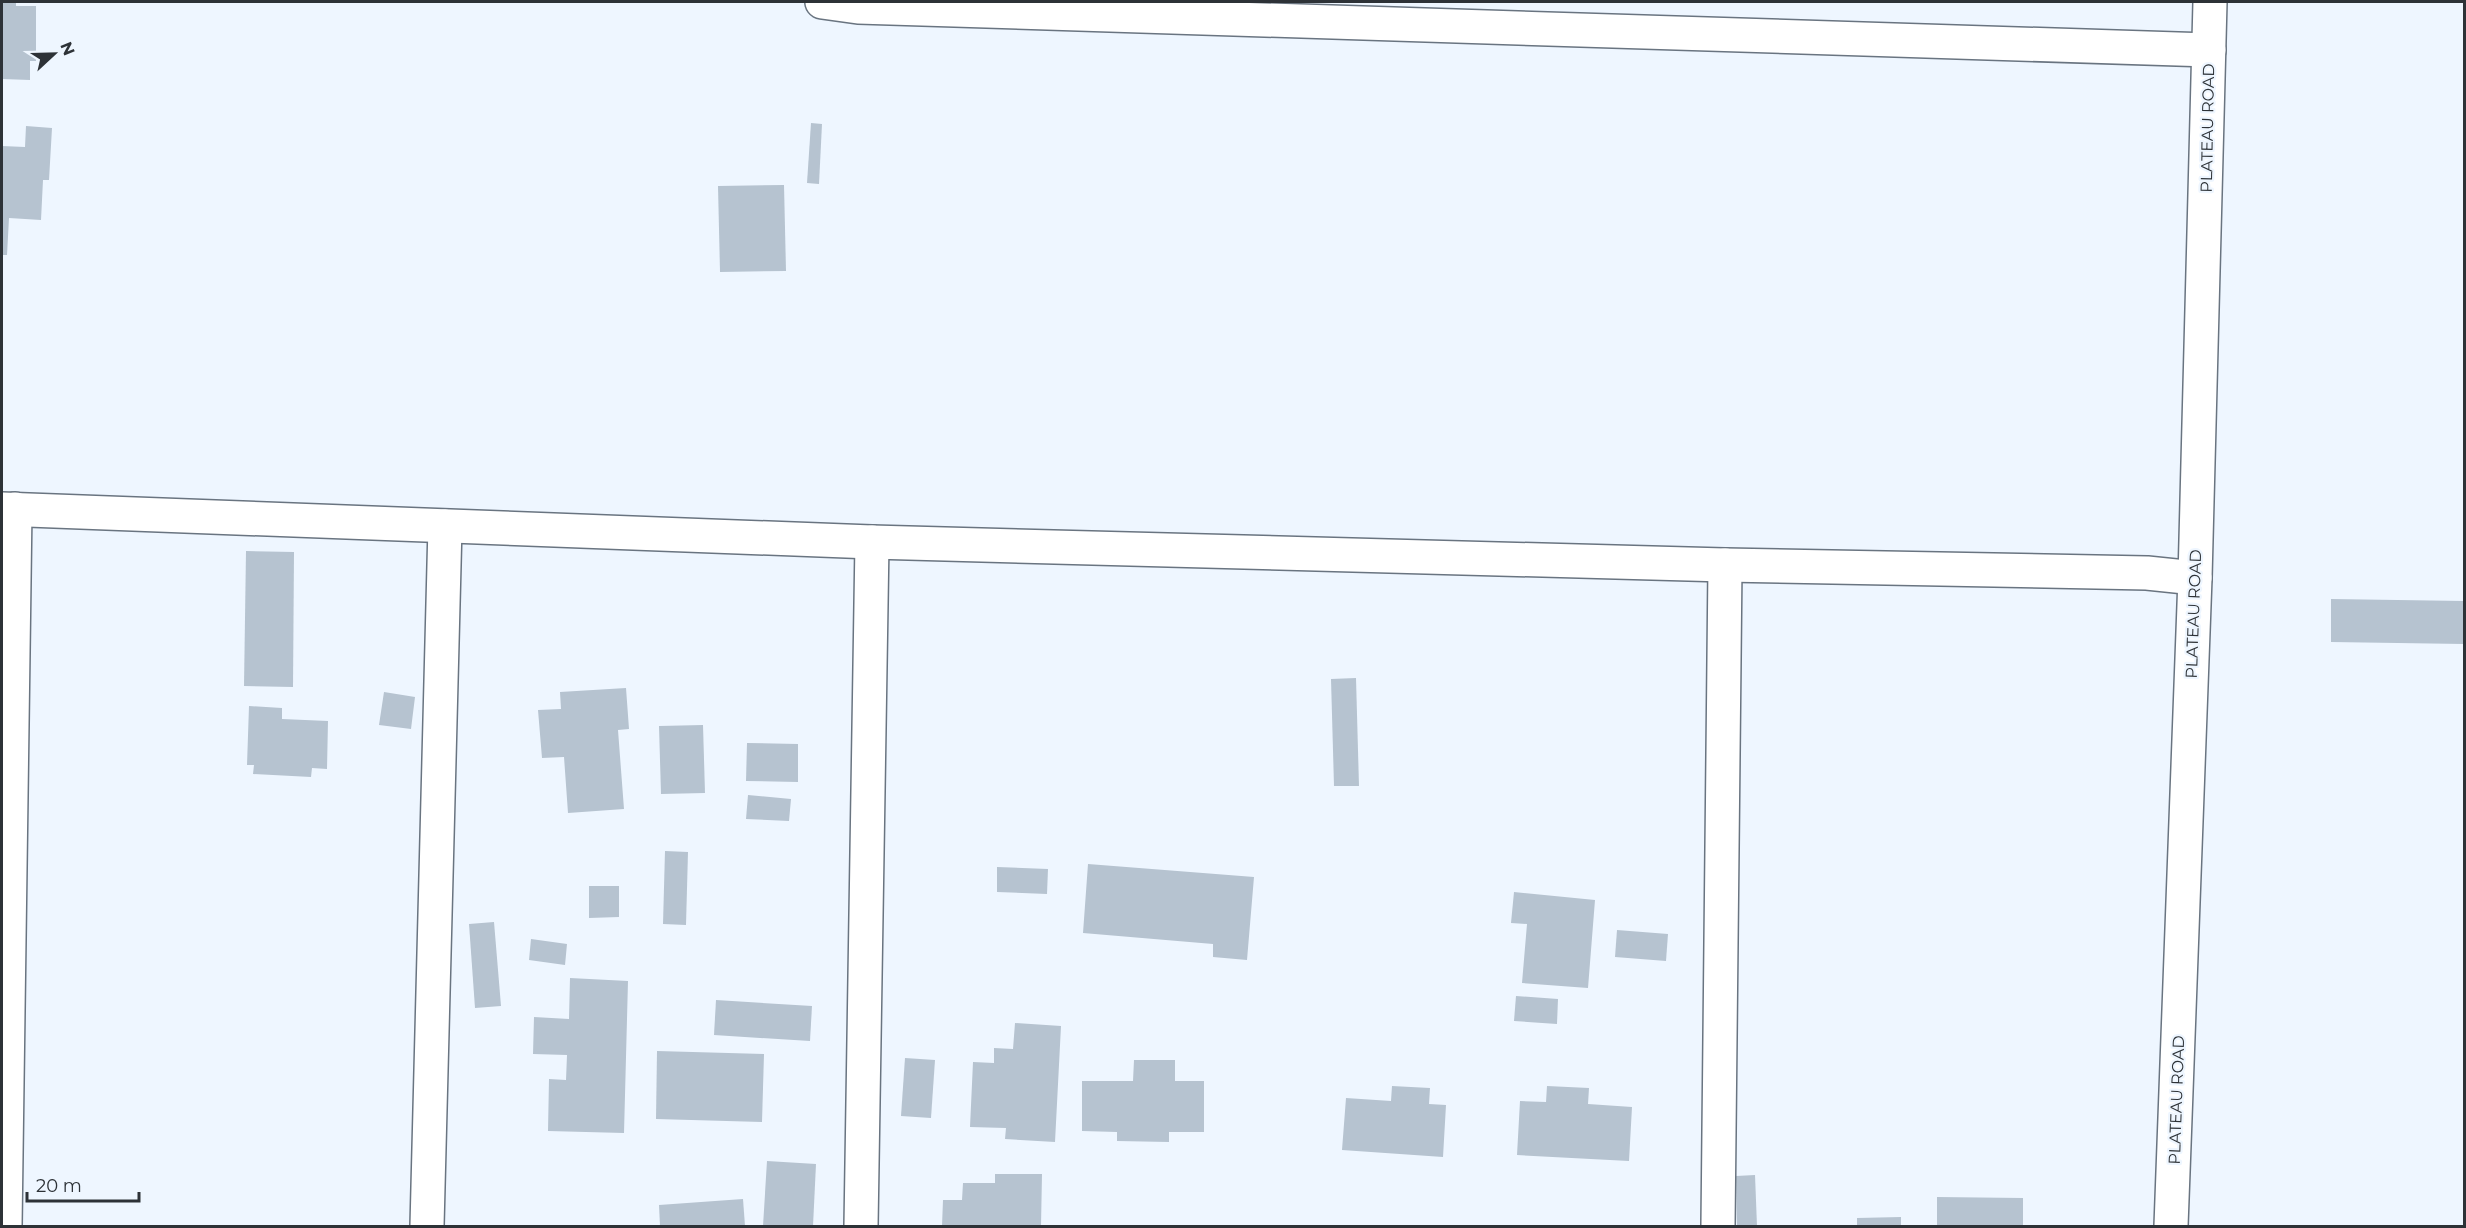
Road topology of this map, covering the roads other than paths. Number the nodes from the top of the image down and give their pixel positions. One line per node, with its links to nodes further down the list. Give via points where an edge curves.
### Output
1 (822, 2): 3 (street, via 870,8)
2 (2210, 2): 3 (street, PLATEAU ROAD)
3 (2209, 50): 8 (street, PLATEAU ROAD)
4 (8, 509): 5 (street); 9 (street)
5 (446, 526): 6 (street); 10 (street)
6 (872, 542): 7 (street); 11 (street)
7 (1725, 565): 8 (street, via 2147,573); 12 (street)
8 (2195, 578): 13 (street, PLATEAU ROAD)
9 (5, 1227)
10 (427, 1227)
11 (861, 1227)
12 (1718, 1227)
13 (2171, 1227)

